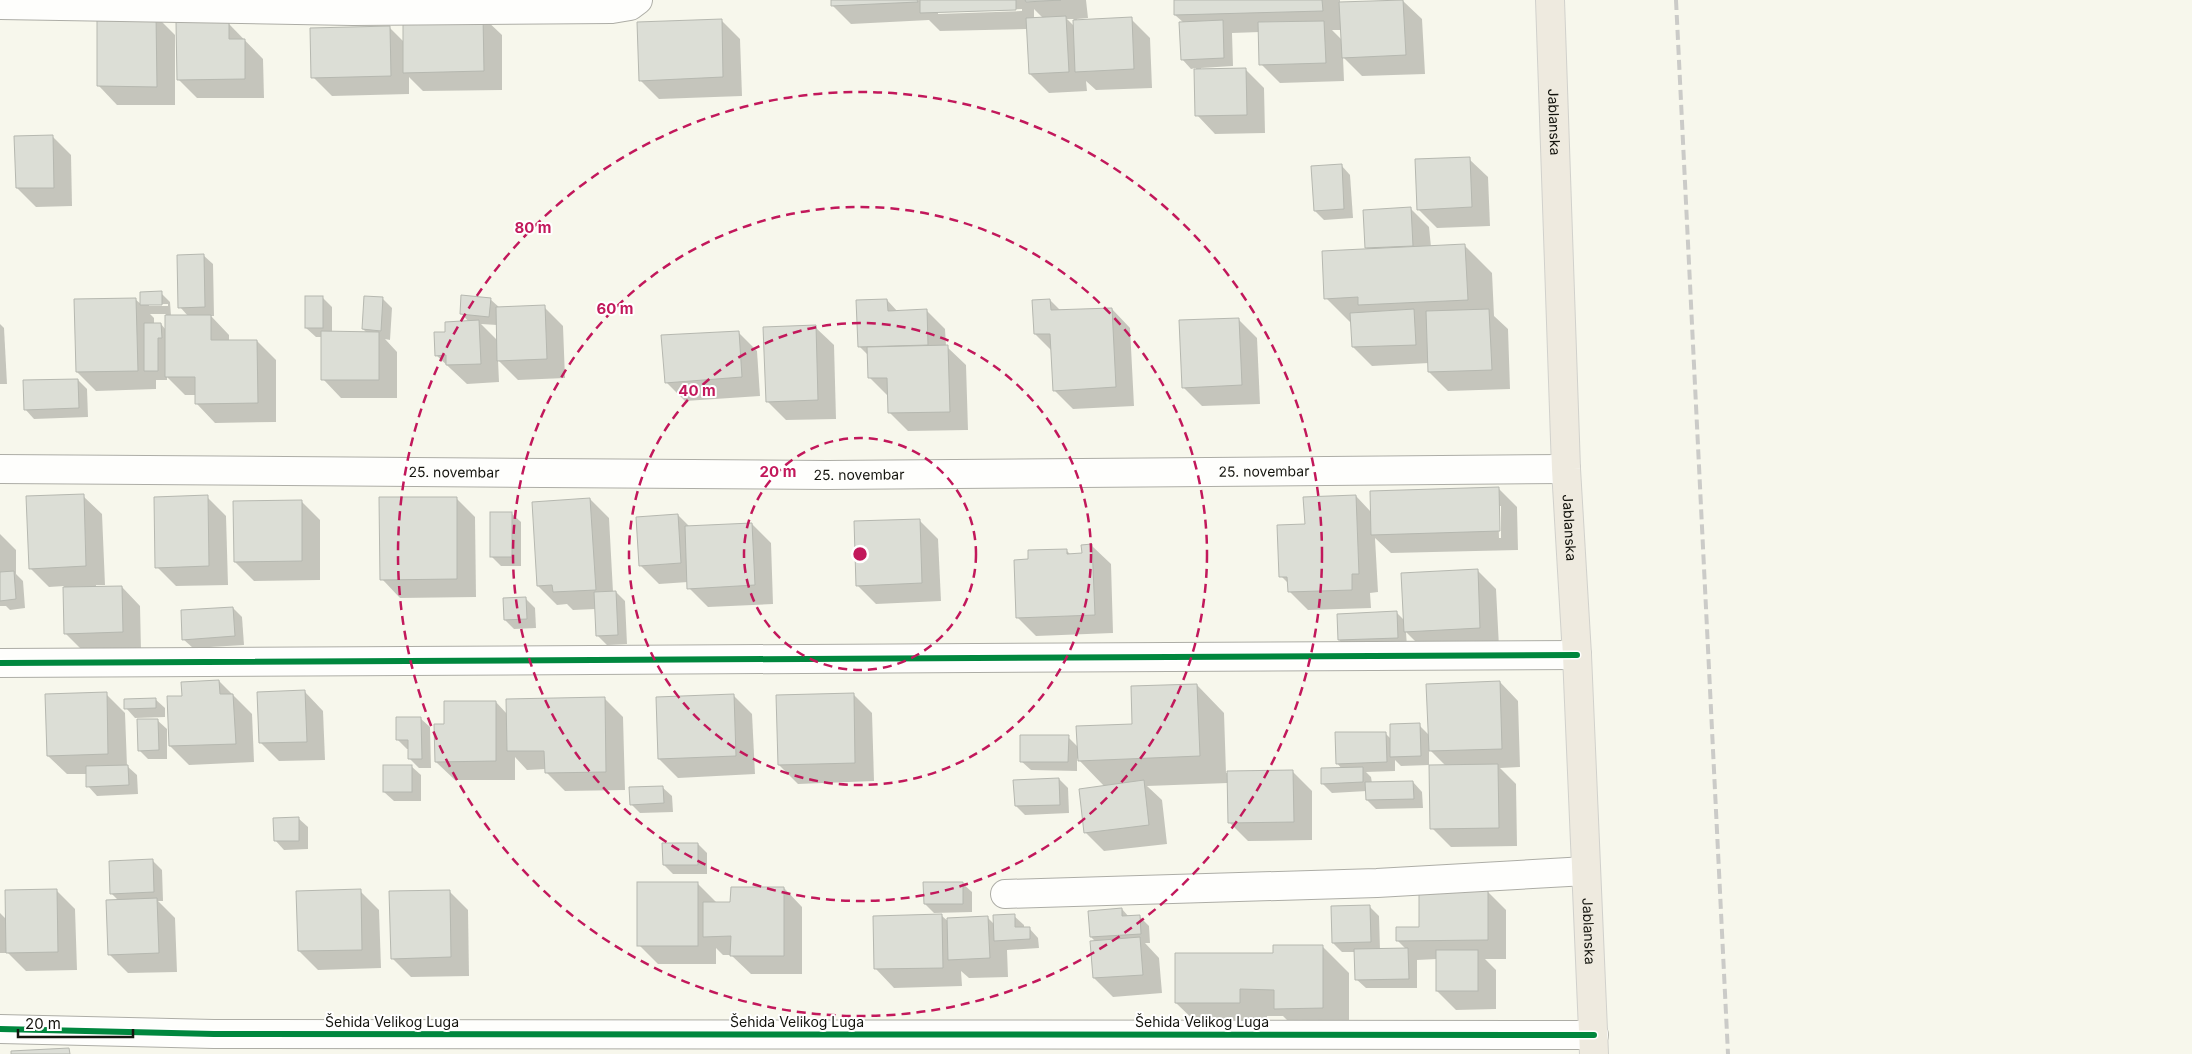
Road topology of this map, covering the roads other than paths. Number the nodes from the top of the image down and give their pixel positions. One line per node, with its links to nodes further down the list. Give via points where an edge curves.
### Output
1 (638, 0): 3 (street, via 630,6 612,9 373,11)
2 (1550, 0): 4 (main road, Jablanska)
3 (0, 5)
4 (1566, 469): 5 (street, 25. novembar, via 836,475); 6 (main road, Jablanska)
5 (0, 470)
6 (1577, 655): 7 (street); 8 (main road, Jablanska)
7 (0, 663)
8 (1586, 871): 9 (street, via 1377,883); 11 (main road, Jablanska)
9 (1004, 894)
10 (0, 1029): 11 (street, Šehida Velikog Luga, via 214,1034)
11 (1594, 1045)

